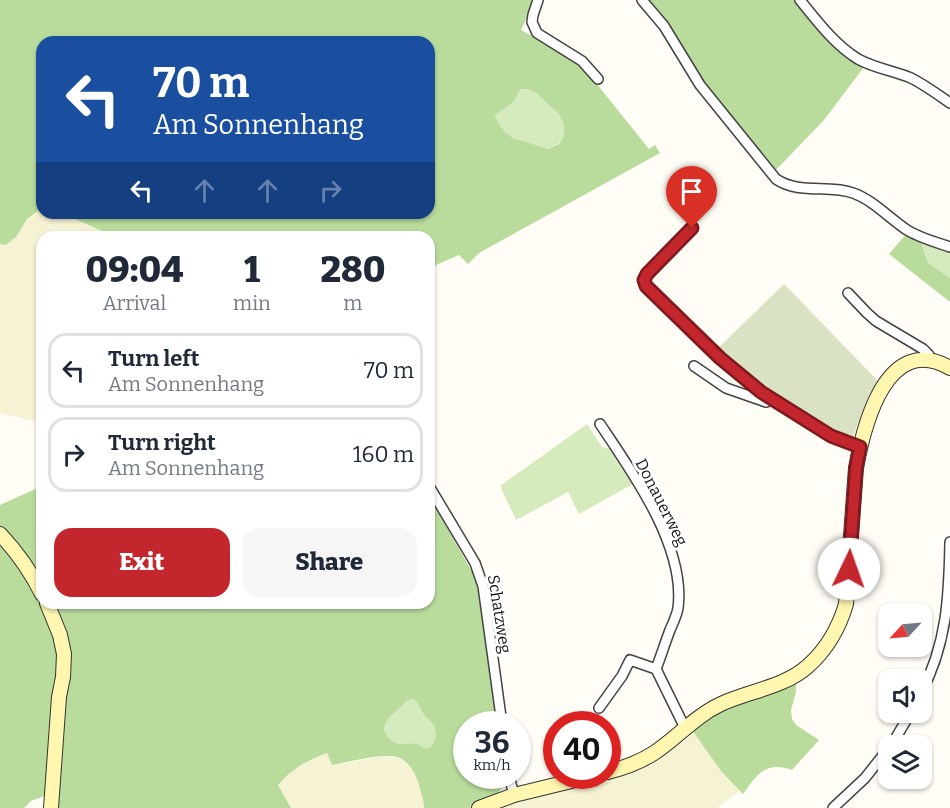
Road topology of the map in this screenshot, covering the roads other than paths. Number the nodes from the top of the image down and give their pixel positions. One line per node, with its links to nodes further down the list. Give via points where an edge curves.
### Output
1 (538, 0): 4 (street, via 532,15 537,33 582,60)
2 (642, 0): 7 (street, via 664,26 700,85 776,179 798,187 855,194 915,234)
3 (800, 0): 5 (street, via 849,53 911,78)
4 (598, 79)
5 (950, 103)
6 (692, 228): 12 (street, via 647,274 646,286 720,358)
7 (950, 247)
8 (848, 293): 9 (street, via 876,321 923,349)
9 (929, 360): 11 (street); 14 (street, via 909,363 889,377 873,406)
10 (694, 366): 12 (street, via 732,390 766,402)
11 (950, 368)
12 (772, 400): 14 (street, via 831,436)
13 (600, 424): 20 (street, Donauerweg, via 644,492 676,564 677,611)
14 (860, 447): 24 (street, via 846,604 825,648 792,676 721,704)
15 (435, 496): 23 (street, Schatzweg, via 475,563 483,586)
16 (0, 534): 18 (street)
17 (950, 542): 21 (street, via 946,621)
18 (36, 583)
19 (49, 609): 30 (street, via 64,654)
20 (656, 669): 22 (street, via 630,660); 24 (street)
21 (932, 669)
22 (599, 708)
23 (499, 711)
24 (685, 728): 26 (street, via 643,760)
25 (878, 761): 32 (street)
26 (621, 768)
27 (543, 788): 29 (street)
28 (512, 789): 29 (street)
29 (514, 795): 31 (street)
30 (51, 808)
31 (479, 808)
32 (833, 808)

